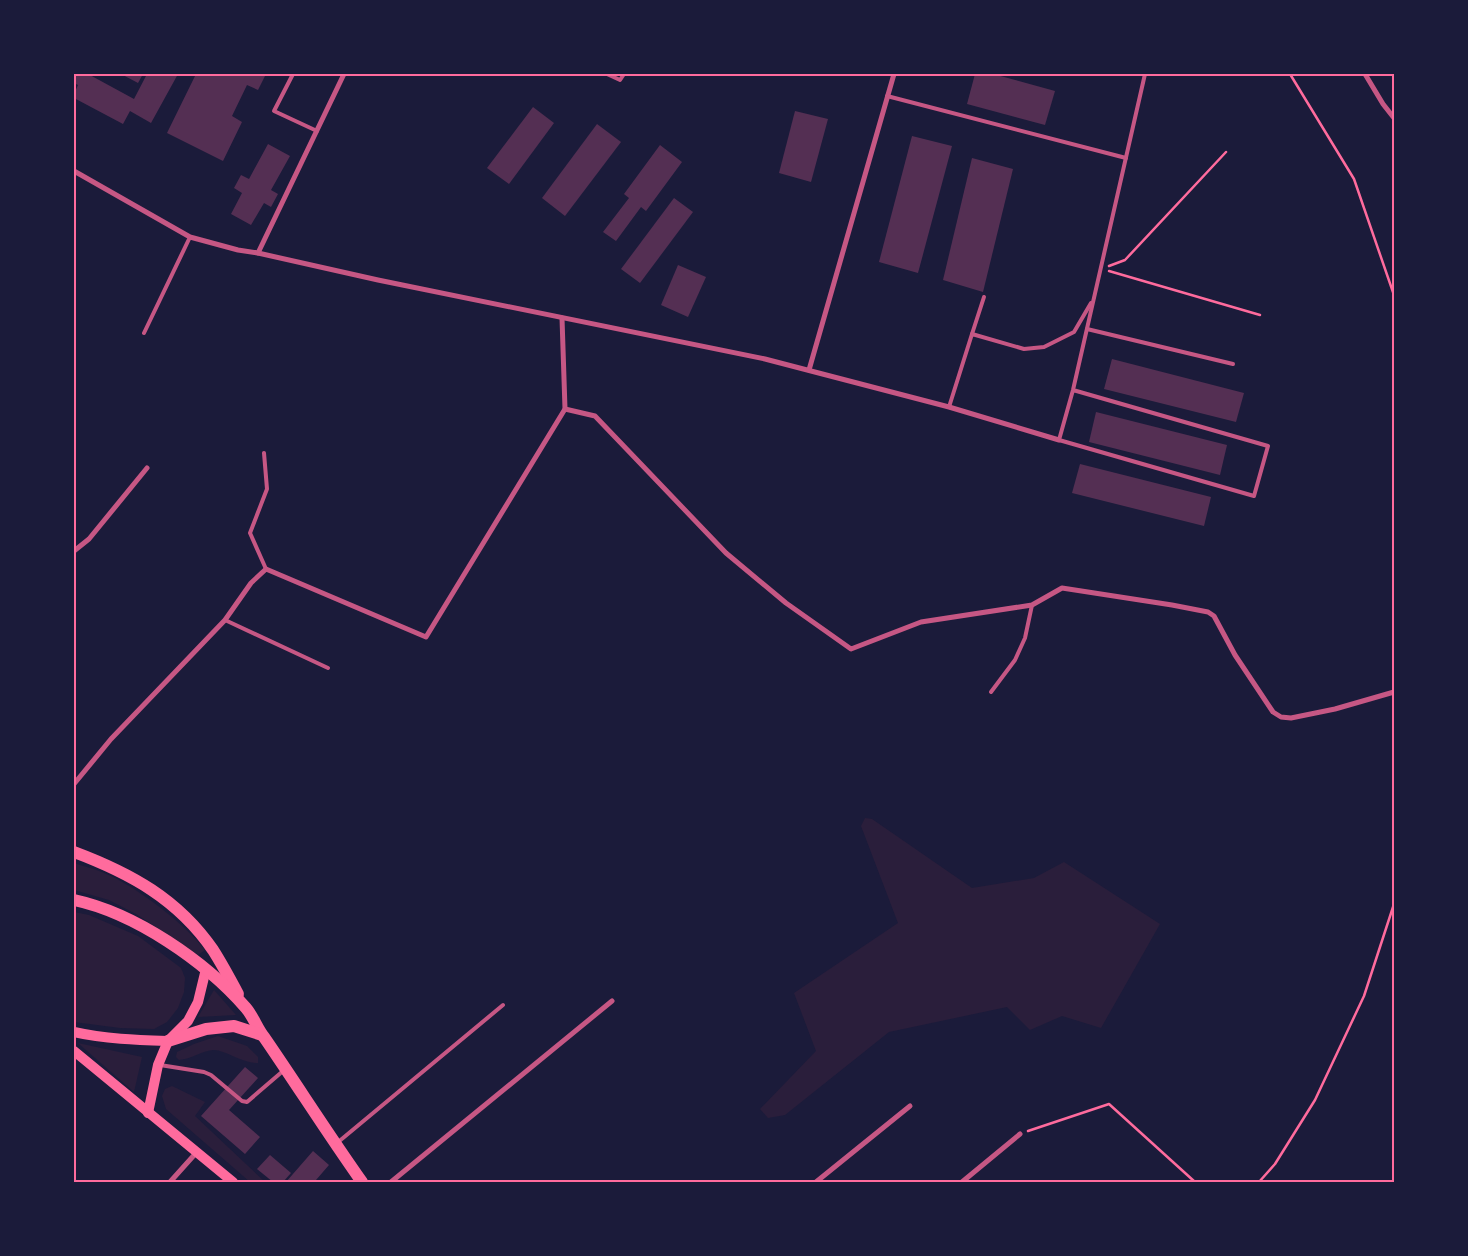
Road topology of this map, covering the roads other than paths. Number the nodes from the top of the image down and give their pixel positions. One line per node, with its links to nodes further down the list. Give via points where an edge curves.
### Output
1 (293, 74): 10 (lane, via 274,111)
2 (344, 74): 10 (street)
3 (607, 74): 4 (lane, via 620,80)
4 (624, 74)
5 (894, 74): 8 (street)
6 (1145, 74): 11 (lane)
7 (1366, 74): 9 (street)
8 (887, 96): 11 (lane); 22 (street)
9 (1394, 118)
10 (317, 131): 14 (street)
11 (1126, 158): 16 (lane)
12 (74, 171): 13 (street)
13 (190, 237): 14 (street); 19 (lane)
14 (258, 253): 17 (street)
15 (984, 297): 20 (lane)
16 (1094, 299): 18 (lane); 20 (lane, via 1074,332 1044,347 1024,349)
17 (562, 318): 22 (street); 25 (street)
18 (1087, 329): 21 (lane); 23 (lane)
19 (144, 334)
20 (972, 334): 24 (lane)
21 (1233, 364)
22 (809, 370): 24 (street)
23 (1073, 390): 26 (lane); 26 (lane, via 1268,446 1254,496)
24 (949, 407): 26 (street)
25 (566, 408): 30 (street, via 426,637); 31 (street, via 595,416 726,554 850,650 921,622)
26 (1059, 440)
27 (264, 453): 30 (lane, via 266,489 250,533)
28 (147, 468): 29 (street, via 89,538)
29 (74, 551)
30 (266, 569): 32 (street, via 251,583)
31 (1032, 604): 34 (lane, via 1026,638 1015,660); 35 (street, via 1062,588 1208,612 1219,622 1235,655 1273,712 1281,717 1335,709)
32 (225, 620): 33 (lane); 36 (street, via 111,739)
33 (328, 668)
34 (991, 692)
35 (1394, 692)
36 (74, 784)
37 (74, 852): 39 (main road, via 126,874 167,900)
38 (74, 900): 40 (main road, via 105,910 160,936)
39 (212, 950): 40 (main road); 43 (main road)
40 (206, 969): 43 (main road); 46 (main road, via 198,1002 188,1021)
41 (612, 1001): 58 (street)
42 (504, 1005): 53 (lane)
43 (247, 1009): 45 (main road)
44 (74, 1032): 46 (main road)
45 (262, 1035): 46 (main road, via 234,1026 206,1029); 49 (main road)
46 (168, 1041): 48 (main road)
47 (74, 1051): 51 (main road)
48 (158, 1065): 49 (lane, via 204,1072 247,1102); 51 (main road)
49 (286, 1068): 53 (main road)
50 (910, 1106): 59 (street)
51 (148, 1113): 54 (main road)
52 (1020, 1134): 60 (street)
53 (335, 1144): 57 (main road)
54 (196, 1153): 55 (street); 56 (main road)
55 (170, 1182)
56 (233, 1182)
57 (362, 1182)
58 (391, 1182)
59 (816, 1182)
60 (962, 1182)

